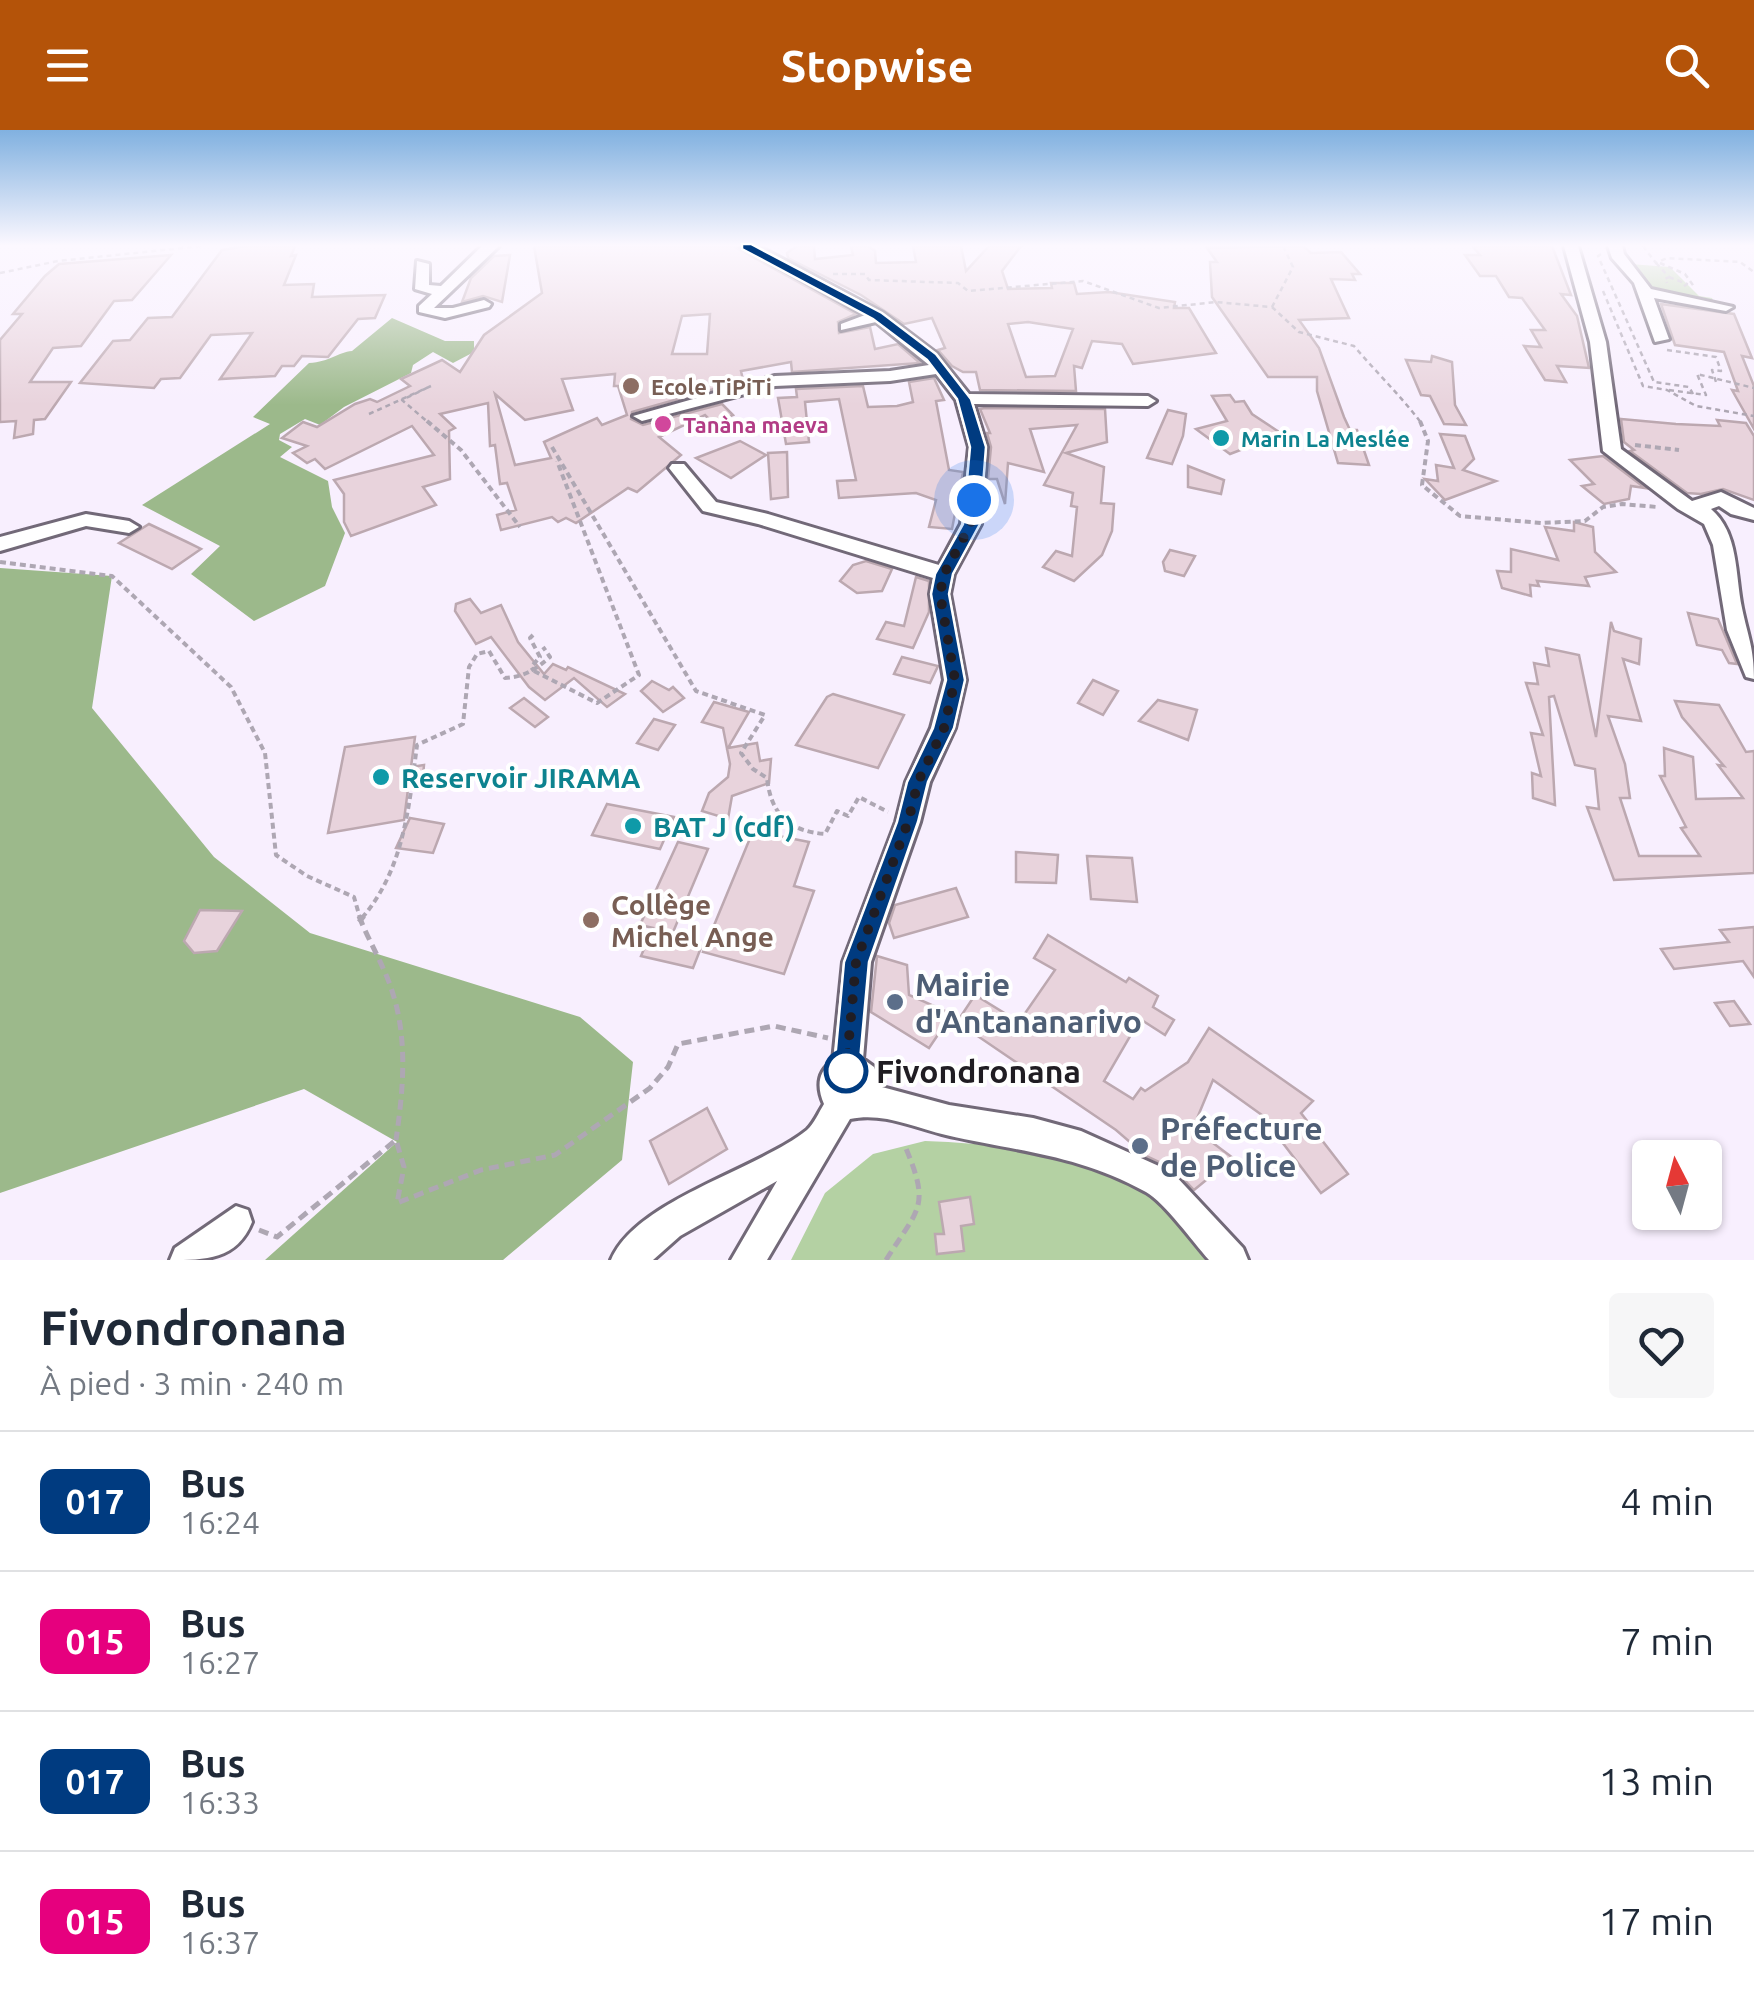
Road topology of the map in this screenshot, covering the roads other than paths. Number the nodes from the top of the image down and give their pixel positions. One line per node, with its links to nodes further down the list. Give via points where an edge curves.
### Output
1 (436, 299): 6 (street, via 426,312)
2 (847, 299): 8 (street)
3 (1586, 299): 16 (street, via 1612,451)
4 (1646, 299): 10 (street)
5 (1681, 299): 7 (street)
6 (484, 304)
7 (1726, 307)
8 (878, 316): 9 (street); 11 (street)
9 (846, 326)
10 (1661, 339)
11 (941, 368): 12 (street); 14 (street, via 775,381)
12 (964, 399): 13 (street); 20 (street, via 978,447 977,475 971,524)
13 (1148, 401)
14 (642, 416)
15 (678, 468): 20 (street, via 710,507)
16 (1691, 506): 17 (street, via 1722,498); 21 (street, via 1718,531 1725,549 1738,640)
17 (1754, 514)
18 (129, 527): 19 (street, via 86,520)
19 (0, 544)
20 (944, 574): 22 (street, via 942,612 955,680 944,728 918,782 856,962)
21 (1754, 671)
22 (850, 1078): 23 (street); 28 (street, via 948,1120 1081,1147 1161,1184)
23 (818, 1142): 26 (street, via 668,1224); 27 (street)
24 (236, 1222): 25 (street)
25 (186, 1260)
26 (628, 1260)
27 (748, 1260)
28 (1231, 1260)

